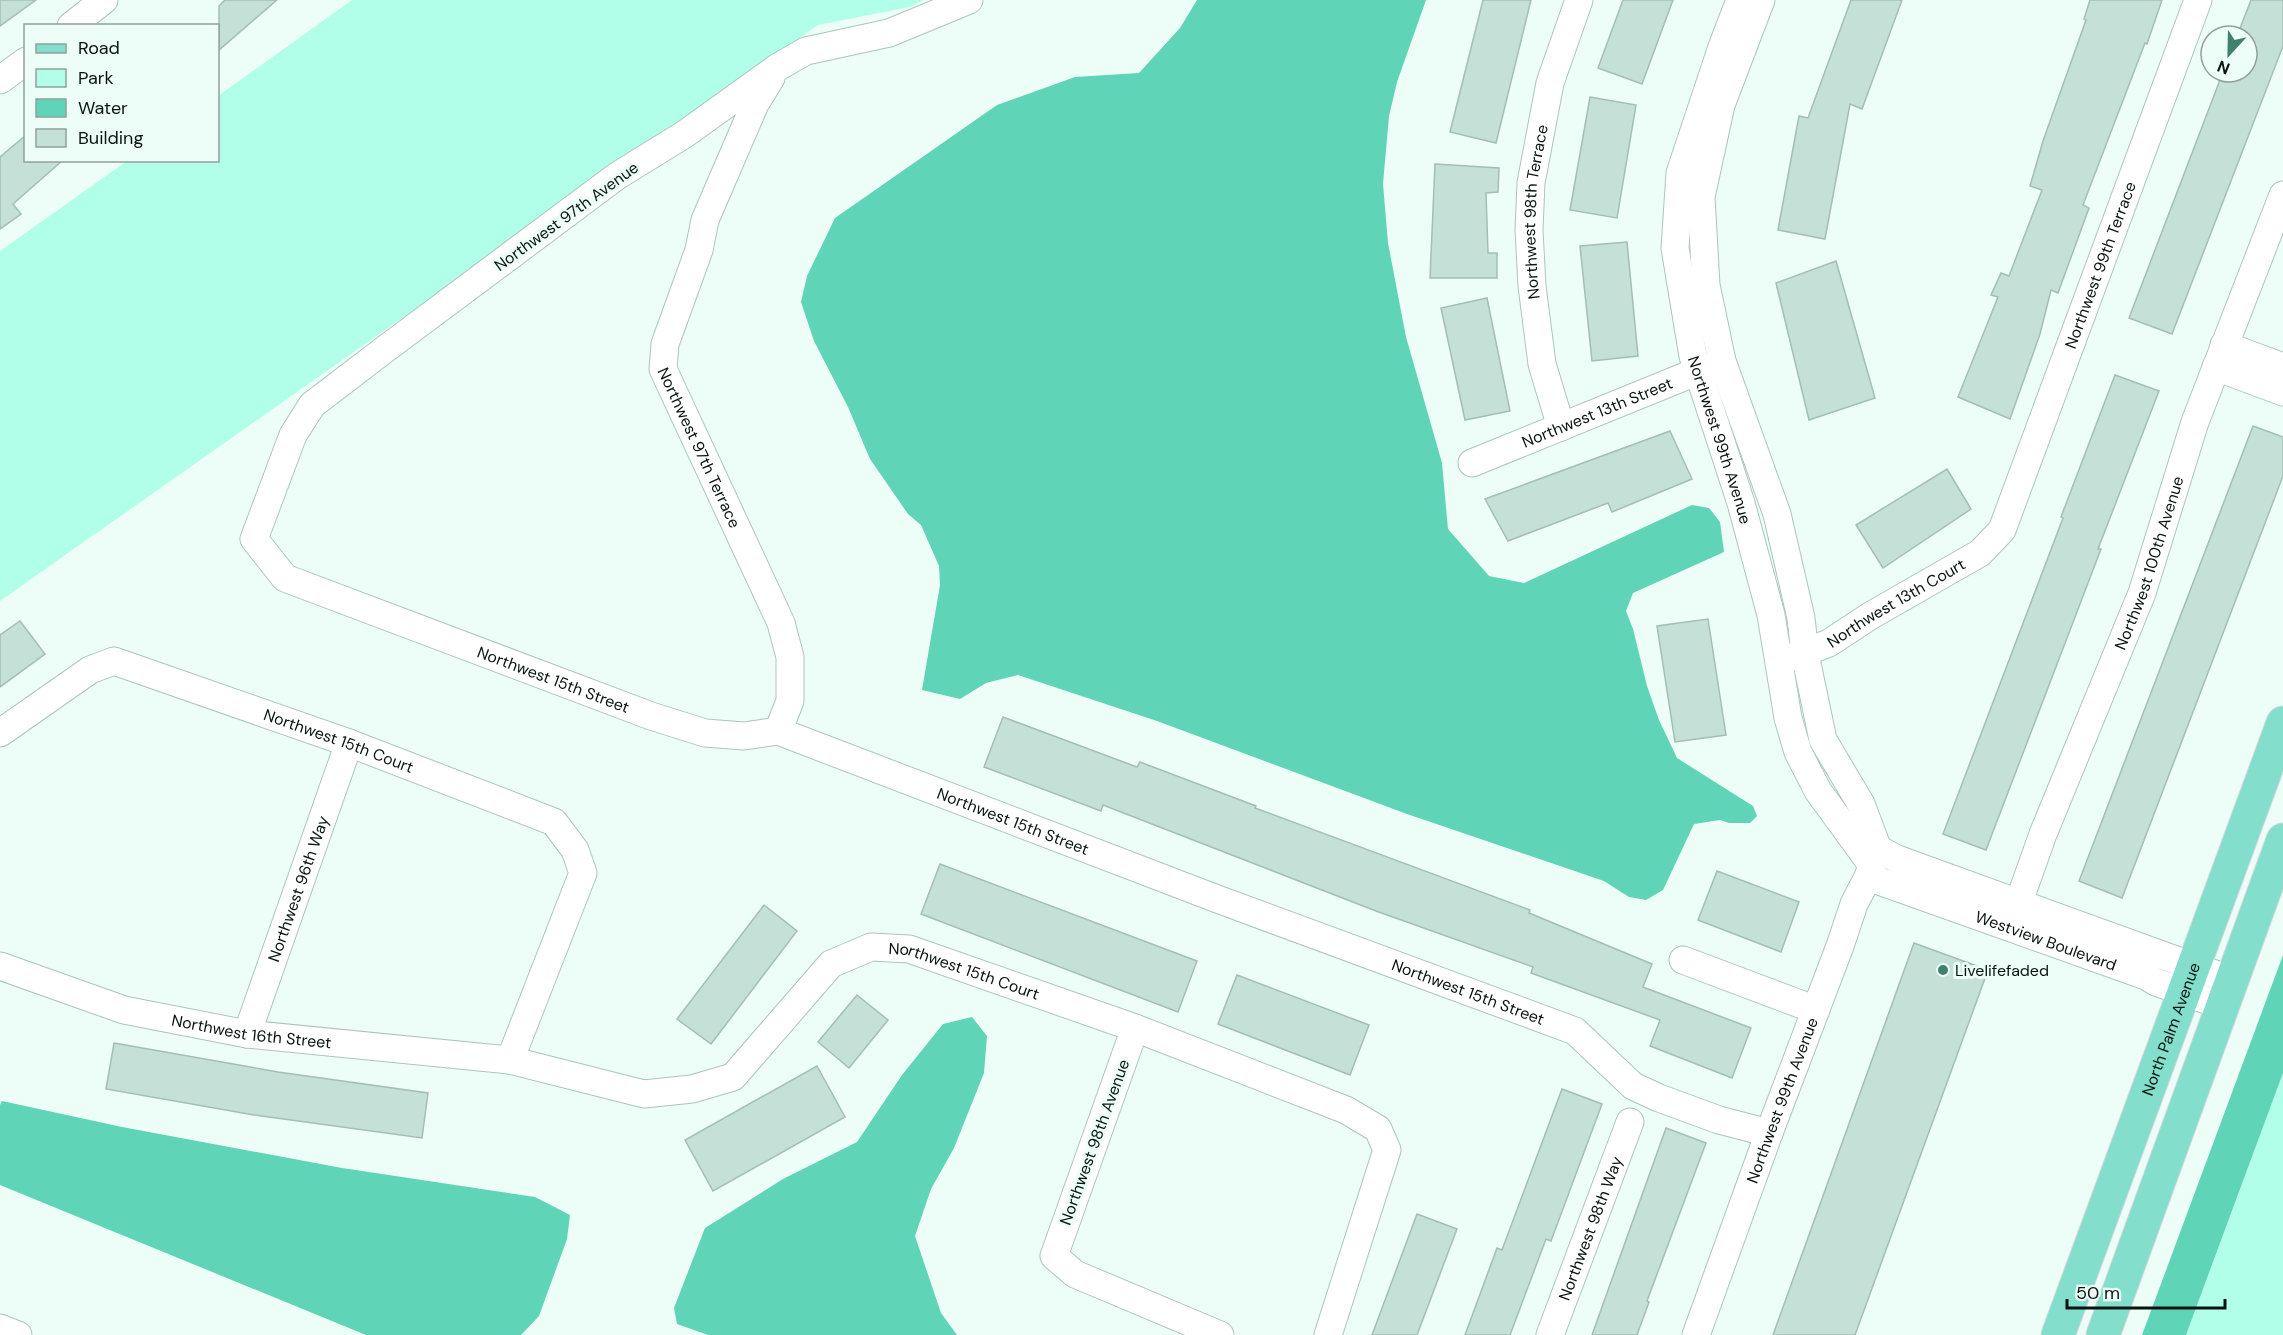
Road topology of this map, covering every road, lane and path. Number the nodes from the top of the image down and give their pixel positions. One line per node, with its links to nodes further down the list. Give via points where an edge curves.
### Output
1 (104, 0): 7 (street)
2 (969, 0): 9 (street, Northwest 97th Avenue, via 889,33 806,51)
3 (1579, 0): 17 (street, Northwest 98th Terrace, via 1550,83 1531,183 1529,230 1542,364)
4 (1740, 0): 15 (street, Northwest 99th Avenue, via 1680,172 1675,248)
5 (1761, 0): 13 (street, Northwest 99th Avenue, via 1721,105 1701,197 1706,285)
6 (2198, 0): 19 (street, Northwest 99th Terrace)
7 (74, 24)
8 (24, 62): 10 (street)
9 (778, 68): 20 (street, Northwest 97th Avenue, via 685,134 617,176 312,405 293,435); 24 (street, Northwest 97th Terrace, via 755,104 705,220 699,250 665,344 663,369 782,623 790,657 790,701)
10 (0, 80)
11 (2283, 195): 12 (street, Northwest 100th Avenue)
12 (2220, 356): 14 (street); 16 (street); 29 (street, Northwest 100th Avenue, via 2195,422 2142,593 2043,834)
13 (1722, 361): 15 (street, Northwest 13th Street); 21 (street, Northwest 99th Avenue, via 1777,514 1801,618)
14 (2283, 367)
15 (1697, 371): 17 (street, Northwest 13th Street); 22 (street, Northwest 99th Avenue, via 1740,503)
16 (2283, 392)
17 (1561, 427): 18 (street, Northwest 13th Street)
18 (1472, 464)
19 (2002, 530): 21 (street, Northwest 13th Court, via 1980,553)
20 (254, 539): 24 (street, Northwest 15th Street, via 285,578 651,716 705,733 744,736)
21 (1805, 654): 22 (street, Northwest 13th Court); 28 (street, Northwest 99th Avenue, via 1823,740 1861,804)
22 (1780, 662): 28 (street, Northwest 99th Avenue, via 1788,718 1798,752 1818,791)
23 (2283, 723): 32 (main road, North Palm Avenue)
24 (778, 731): 39 (street, Northwest 15th Street, via 1575,1031 1633,1086 1719,1120)
25 (0, 733): 26 (street, Northwest 15th Court, via 90,670 114,661)
26 (349, 743): 36 (street, Northwest 96th Way); 37 (street, Northwest 15th Court, via 554,822 575,850 583,873)
27 (2283, 840): 33 (main road)
28 (1873, 864): 29 (street, Westview Boulevard); 34 (street, Northwest 99th Avenue, via 1854,904)
29 (2014, 916): 32 (street, Westview Boulevard)
30 (1683, 960): 34 (street)
31 (0, 966): 36 (street, Northwest 16th Street, via 124,1010)
32 (2188, 980): 33 (street, Westview Boulevard); 46 (main road, North Palm Avenue)
33 (2227, 993): 47 (main road)
34 (1816, 1010): 39 (street, Northwest 99th Avenue)
35 (1135, 1028): 37 (street, Northwest 15th Court, via 909,949 872,947 831,964 733,1077 692,1089 644,1094); 42 (street, Northwest 98th Avenue, via 1054,1256 1075,1274); 43 (street, Northwest 15th Court, via 1346,1110 1378,1129 1387,1150)
36 (247, 1034): 37 (street, Northwest 16th Street)
37 (510, 1060)
38 (1630, 1122): 44 (street, Northwest 98th Way)
39 (1768, 1133): 45 (street, Northwest 99th Avenue)
40 (0, 1328): 41 (street)
41 (18, 1335)
42 (1220, 1335)
43 (1328, 1335)
44 (1550, 1335)
45 (1696, 1335)
46 (2058, 1335)
47 (2103, 1335)

